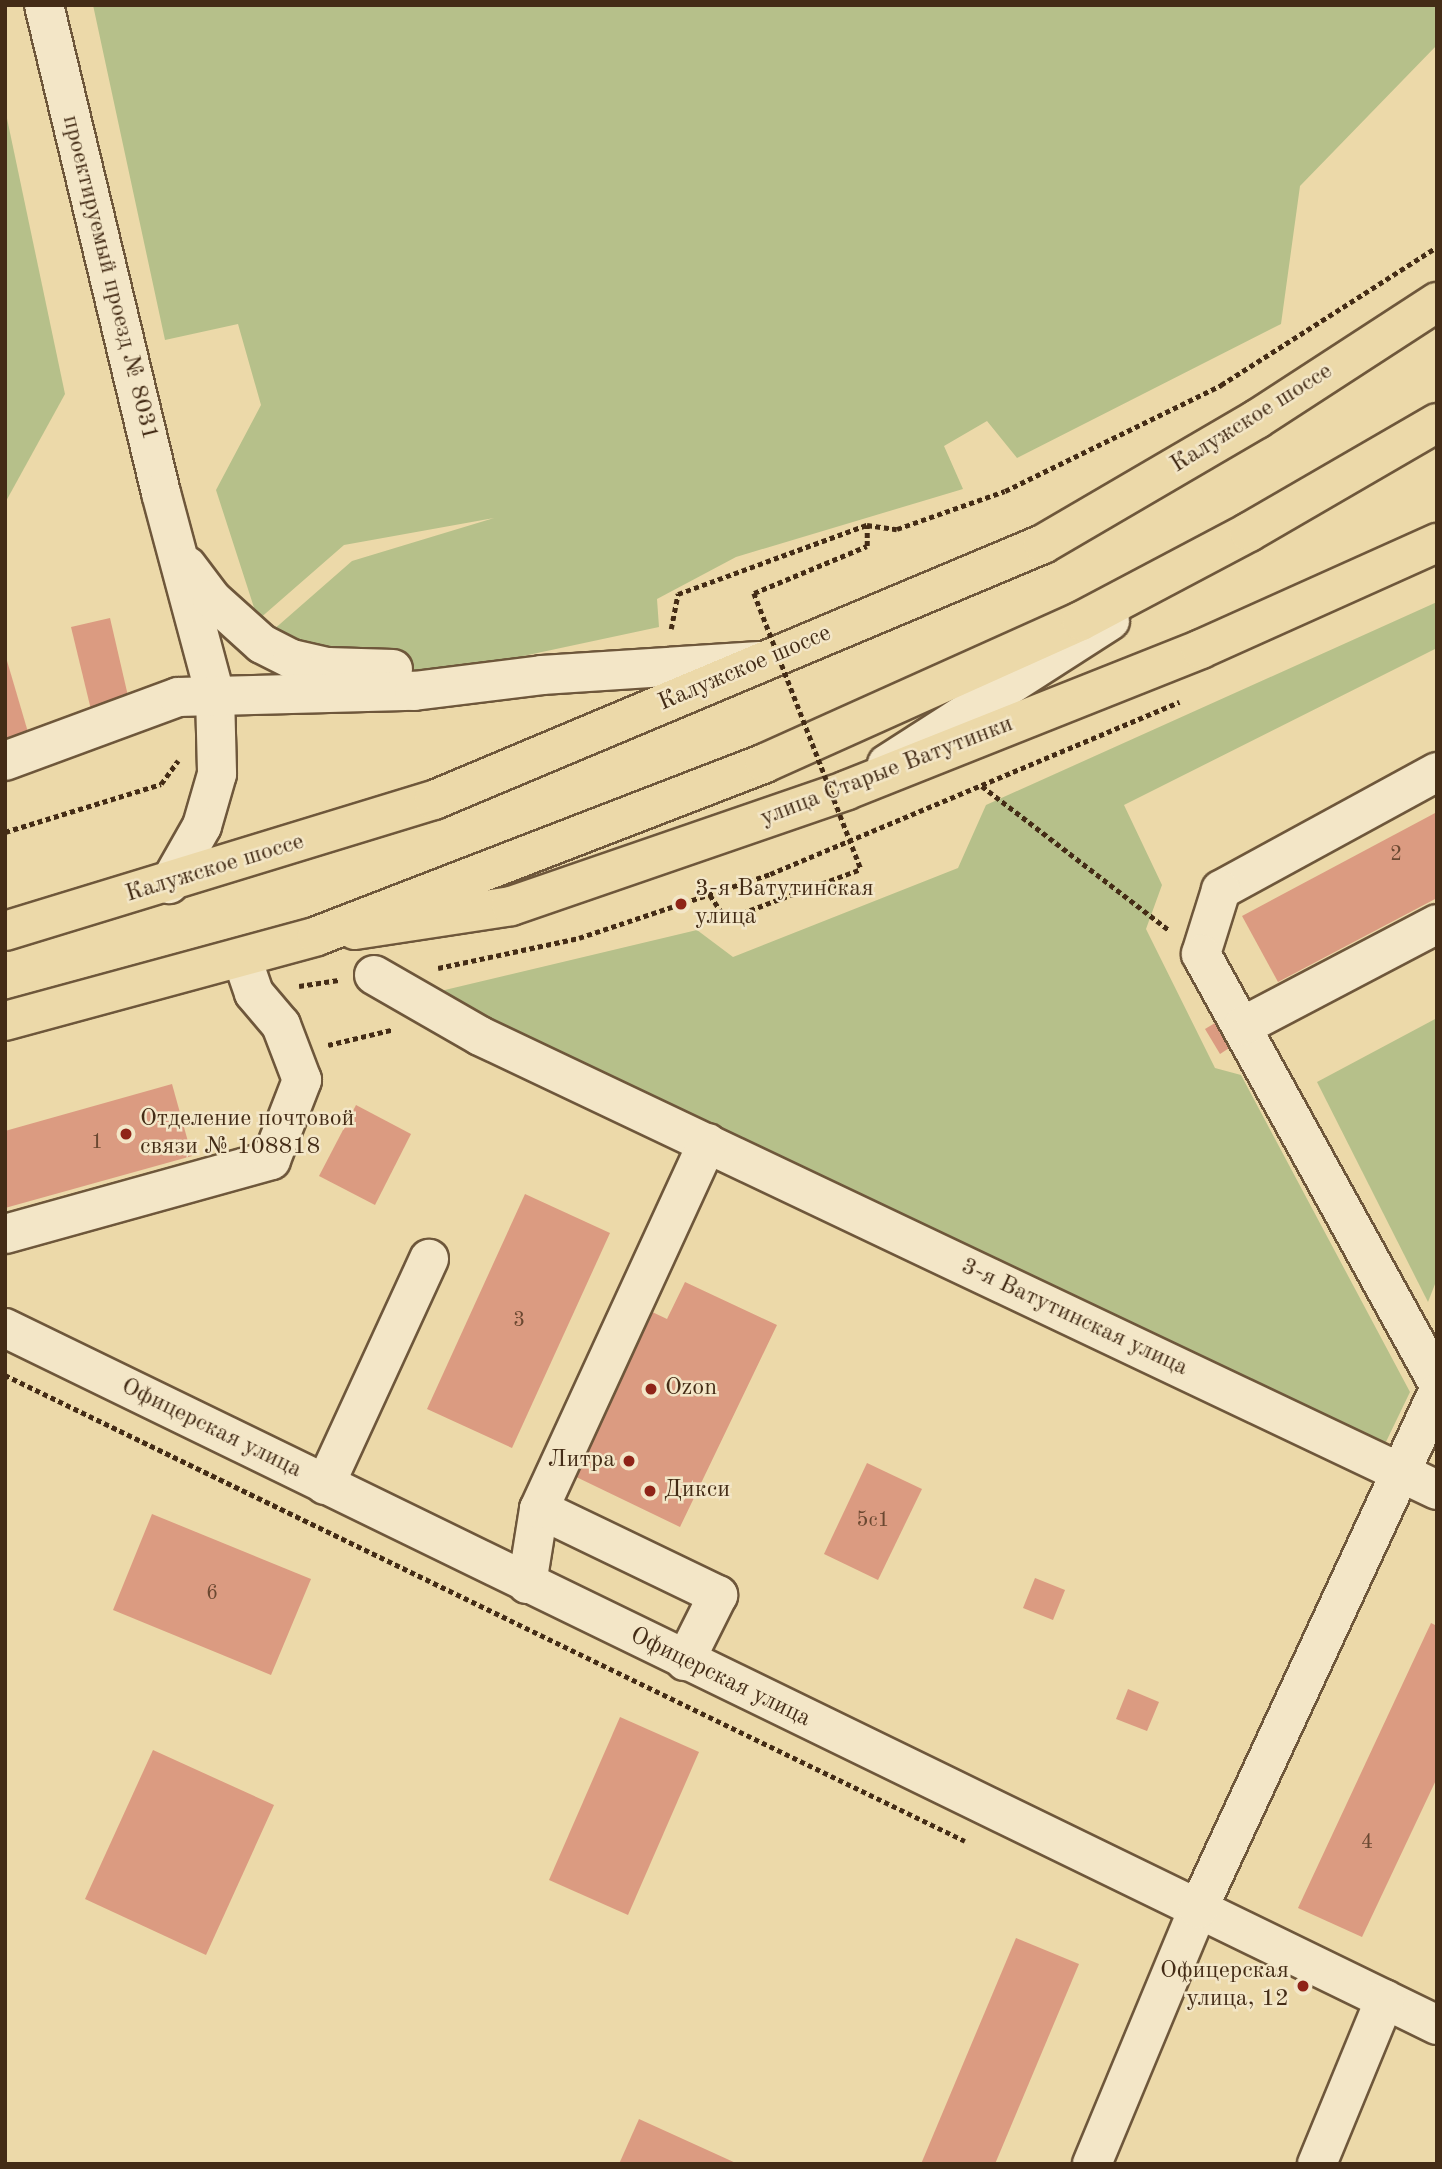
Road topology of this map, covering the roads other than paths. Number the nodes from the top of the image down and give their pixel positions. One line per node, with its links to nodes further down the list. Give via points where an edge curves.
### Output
1 (44, 5): 6 (street, проектируемый проезд № 8031)
2 (1437, 302): 7 (main road, Калужское шоссе, via 1256,419 1043,544)
3 (1437, 423): 4 (main road)
4 (1249, 532): 12 (street); 16 (main road, via 1081,621 765,763)
5 (1437, 543): 12 (main road, улица Старые Ватутинки, via 1201,649)
6 (176, 551): 8 (street, проектируемый проезд № 8031, via 242,628 292,659 328,667); 9 (street, проектируемый проезд № 8031)
7 (769, 661): 8 (street); 13 (main road, Калужское шоссе, via 434,800)
8 (542, 675): 9 (street, via 414,691)
9 (197, 696): 10 (street); 13 (street, проектируемый проезд № 8031, via 217,774 202,826)
10 (5, 761)
11 (1437, 772): 20 (street, via 1221,890 1201,954)
12 (847, 790): 16 (main road, улица Старые Ватутинки, via 511,906)
13 (169, 884): 15 (main road, Калужское шоссе)
14 (1437, 924): 20 (street)
15 (5, 931)
16 (317, 936): 18 (main road)
17 (374, 975): 21 (street, 3-я Ватутинская улица, via 443,1017)
18 (248, 976): 19 (main road); 22 (street, via 281,1025 302,1080 271,1160)
19 (5, 1021)
20 (1243, 1026): 25 (street)
21 (707, 1143): 27 (street, 3-я Ватутинская улица); 30 (street)
22 (5, 1234)
23 (429, 1259): 28 (street)
24 (5, 1328): 28 (street, Офицерская улица)
25 (1437, 1381)
26 (1437, 1394): 27 (street)
27 (1400, 1473): 29 (street, 3-я Ватутинская улица); 33 (street)
28 (325, 1485): 31 (street, Офицерская улица)
29 (1437, 1490)
30 (539, 1509): 31 (street); 32 (street, via 718,1595)
31 (527, 1584): 32 (street, Офицерская улица)
32 (685, 1661): 33 (street, Офицерская улица)
33 (1198, 1909): 34 (street, Офицерская улица); 36 (street)
34 (1385, 1999): 35 (street, Офицерская улица); 37 (street)
35 (1437, 2025)
36 (1092, 2164)
37 (1317, 2164)

